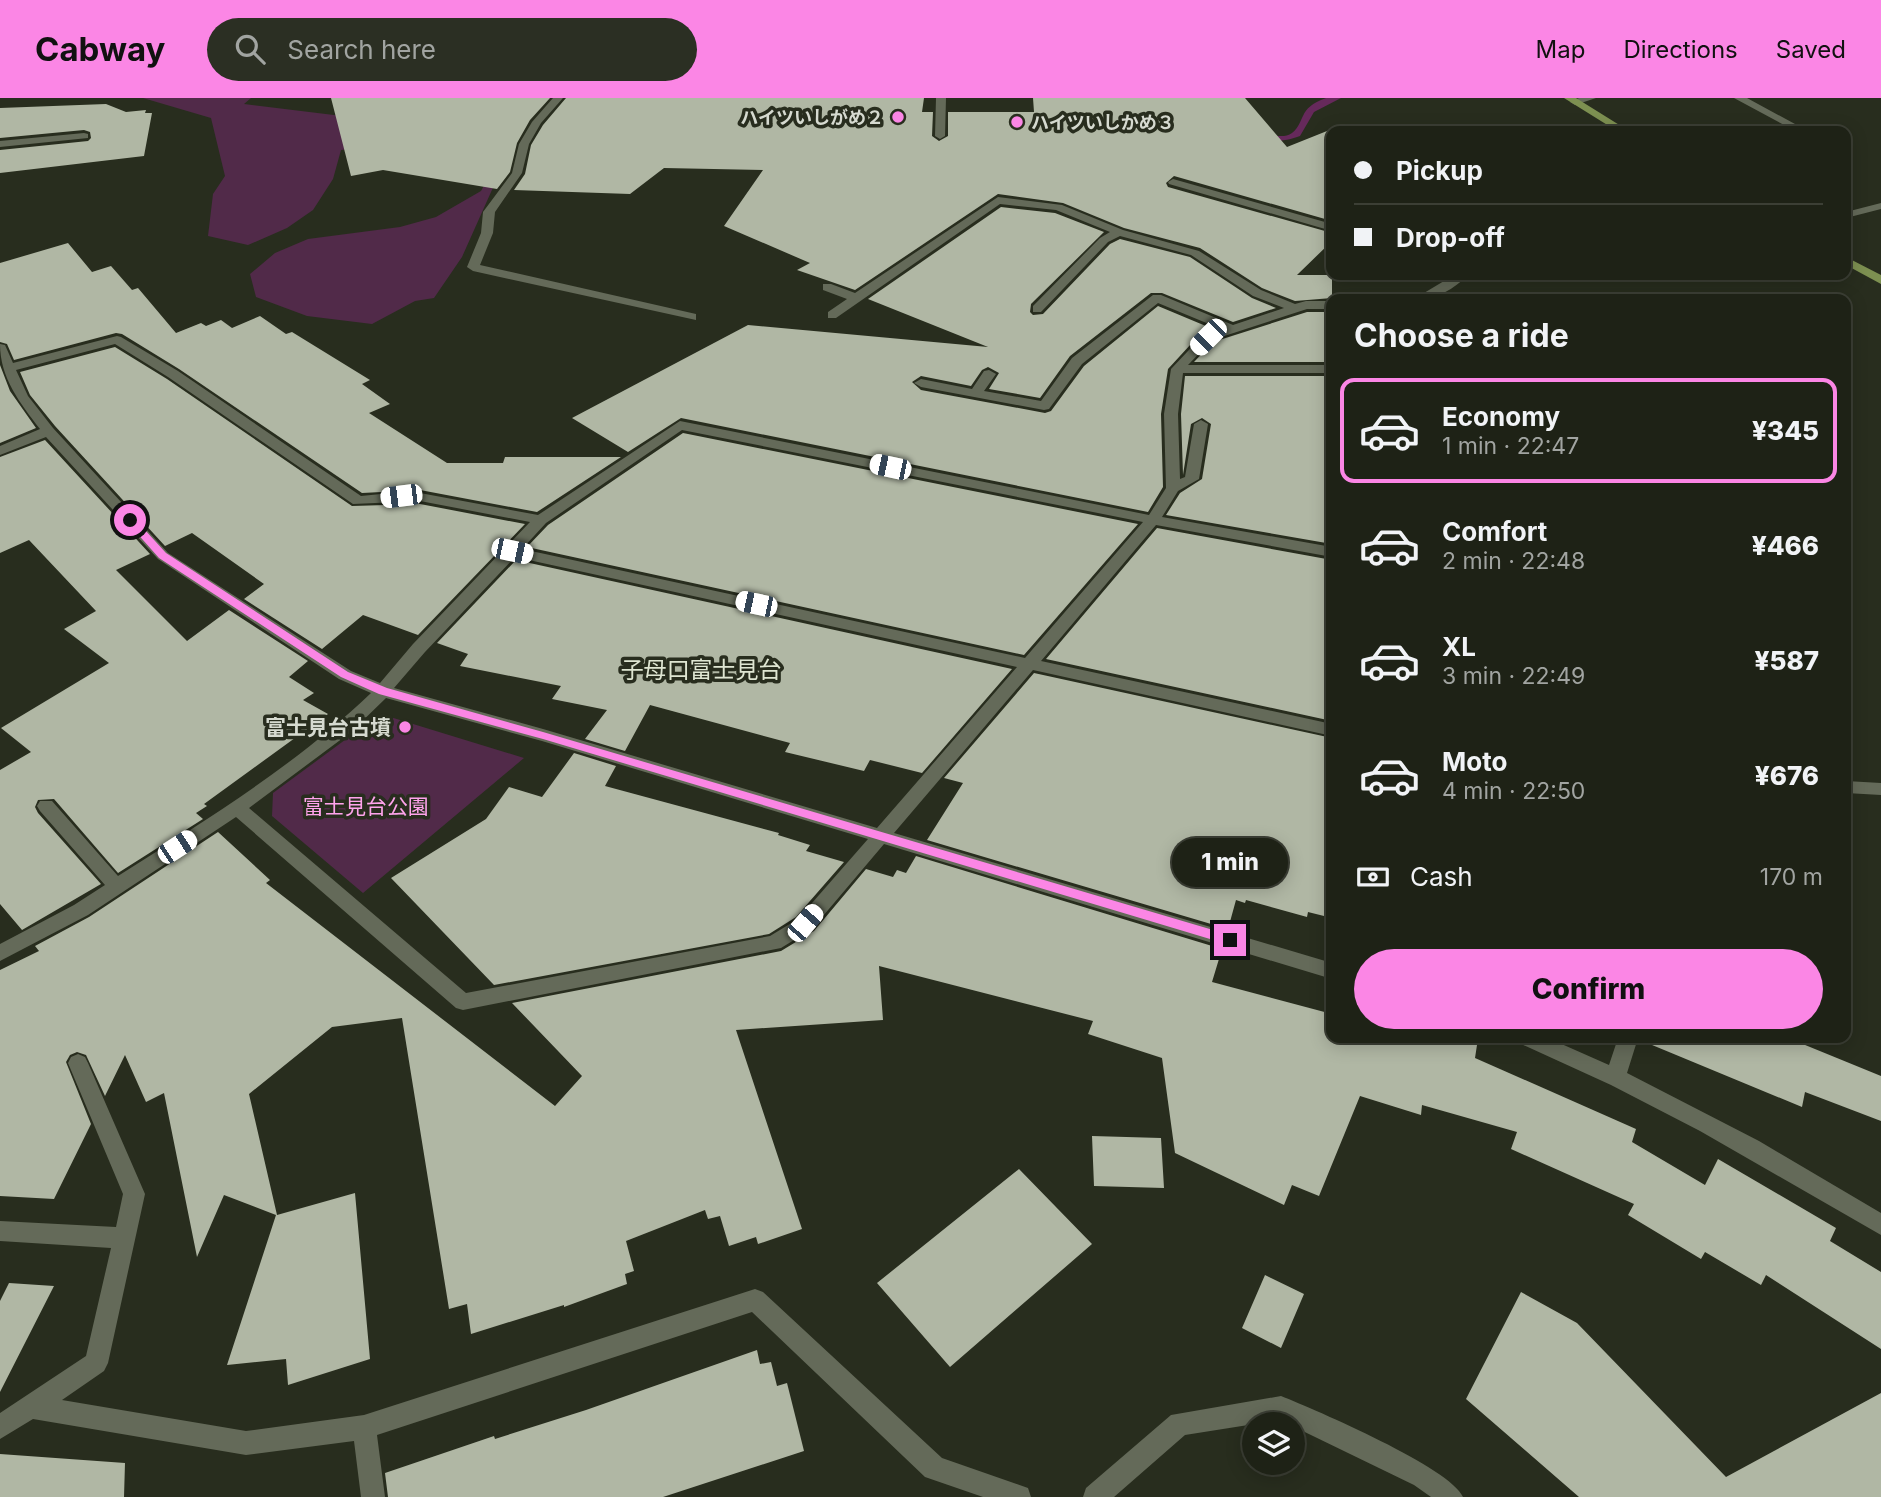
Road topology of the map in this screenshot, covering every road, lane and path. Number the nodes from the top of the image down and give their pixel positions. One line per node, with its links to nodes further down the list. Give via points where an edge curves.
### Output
1 (558, 98): 28 (street, via 537,122 524,144 517,173 489,212 487,233 473,267)
2 (941, 98): 9 (street)
3 (1591, 98): 5 (street)
4 (1739, 98): 6 (street)
5 (1572, 100): 7 (main road)
6 (1790, 124)
7 (1616, 126)
8 (84, 136): 10 (street)
9 (940, 136)
10 (0, 144)
11 (1173, 183): 13 (street)
12 (1231, 183): 13 (street)
13 (1217, 195): 16 (street)
14 (1881, 206): 15 (street)
15 (1851, 214)
16 (1326, 226)
17 (1119, 232): 23 (street, via 1058,207 998,200); 25 (street, via 1104,240); 26 (street, via 1195,253 1257,293)
18 (1851, 263): 20 (main road)
19 (1455, 280): 22 (street)
20 (1881, 280)
21 (827, 287): 23 (street)
22 (1433, 294)
23 (857, 298): 27 (street)
24 (1326, 305): 26 (street)
25 (1037, 309)
26 (1296, 309): 29 (street)
27 (832, 315)
28 (692, 317)
29 (1233, 329): 32 (street, via 1208,337); 36 (street, via 1157,298 1077,361 1044,406)
30 (0, 348): 31 (street)
31 (9, 368): 38 (street, via 22,397); 41 (street, via 117,340 358,501 420,497)
32 (1177, 369): 33 (street); 40 (street, via 1171,414)
33 (1326, 369)
34 (989, 374): 36 (street)
35 (921, 383): 36 (street)
36 (976, 393)
37 (1201, 425): 40 (street, via 1192,479)
38 (48, 431): 39 (street); 46 (street, via 163,556 345,674)
39 (0, 451)
40 (1173, 488): 42 (street)
41 (541, 520): 42 (street, via 680,425); 43 (street)
42 (1153, 520): 44 (street); 45 (street)
43 (512, 551): 45 (street); 46 (street)
44 (1326, 551)
45 (1028, 662): 47 (street); 52 (street)
46 (383, 691): 51 (street, via 345,728); 52 (street)
47 (1326, 729)
48 (1851, 787): 49 (street)
49 (1881, 789)
50 (46, 806): 53 (street)
51 (237, 808): 52 (street, via 463,1002 774,943 805,923); 53 (street)
52 (880, 838): 55 (street)
53 (117, 887): 54 (street)
54 (0, 953)
55 (1326, 969)
56 (1540, 1043): 59 (street)
57 (1626, 1043): 59 (street)
58 (78, 1063): 62 (street, via 134,1194)
59 (1616, 1075): 60 (street, via 1811,1180)
60 (1881, 1225)
61 (0, 1231): 62 (street)
62 (125, 1237): 63 (street, via 96,1363)
63 (32, 1407): 64 (street); 65 (street, via 247,1443)
64 (0, 1427)
65 (364, 1427): 66 (street); 67 (street, via 755,1300 934,1468)
66 (373, 1497)
67 (1019, 1497)
68 (1095, 1497): 69 (street, via 1180,1424 1281,1408 1423,1476)
69 (1451, 1497)

